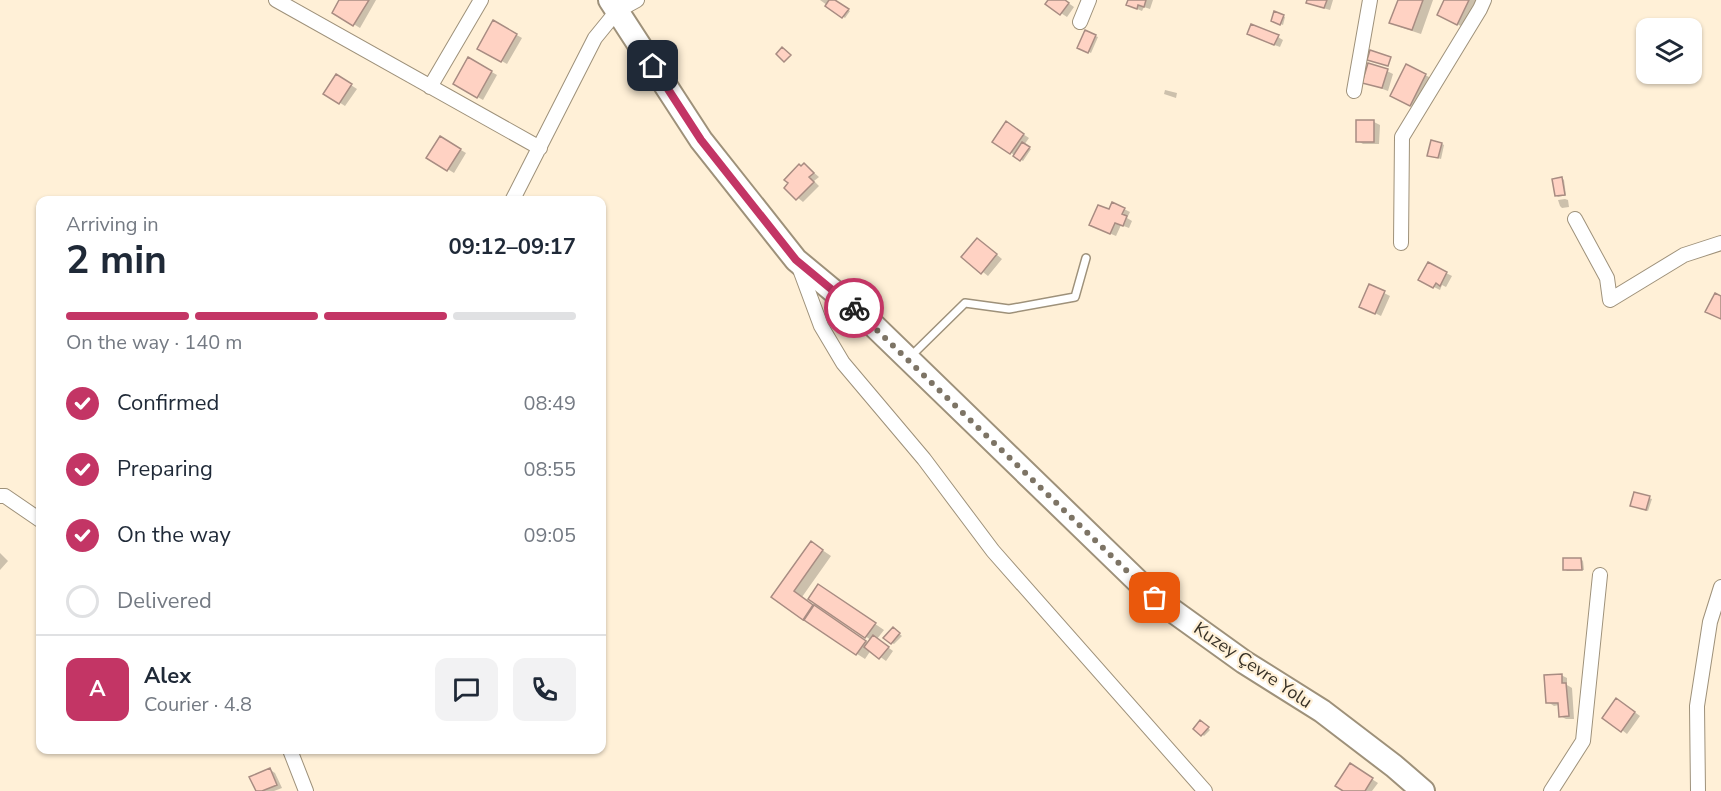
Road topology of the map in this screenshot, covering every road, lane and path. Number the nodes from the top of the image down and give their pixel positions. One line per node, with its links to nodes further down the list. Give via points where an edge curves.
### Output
1 (276, 0): 9 (street)
2 (481, 0): 9 (street)
3 (637, 0): 7 (street)
4 (1089, 0): 8 (street)
5 (1370, 0): 10 (street)
6 (1484, 0): 14 (street, via 1402,137)
7 (613, 6): 11 (street); 17 (main road, Kuzey Çevre Yolu, via 701,140)
8 (1080, 22)
9 (430, 87): 11 (street)
10 (1354, 91)
11 (540, 148): 12 (street)
12 (515, 196)
13 (1575, 219): 15 (street, via 1607,278 1610,300 1684,255)
14 (1401, 243)
15 (1721, 243)
16 (1086, 258): 18 (lane, via 1075,297 1009,309 965,303)
17 (796, 260): 18 (main road, Kuzey Çevre Yolu); 25 (street, via 821,326 843,363 924,459 993,551)
18 (908, 359): 26 (main road, Kuzey Çevre Yolu, via 1155,598 1244,662 1322,711)
19 (0, 496): 20 (street)
20 (36, 517)
21 (1600, 575): 27 (street, via 1583,741)
22 (1721, 587): 28 (street, via 1710,622 1697,706)
23 (292, 754): 24 (street)
24 (306, 791)
25 (1205, 791)
26 (1423, 791)
27 (1551, 791)
28 (1698, 791)

